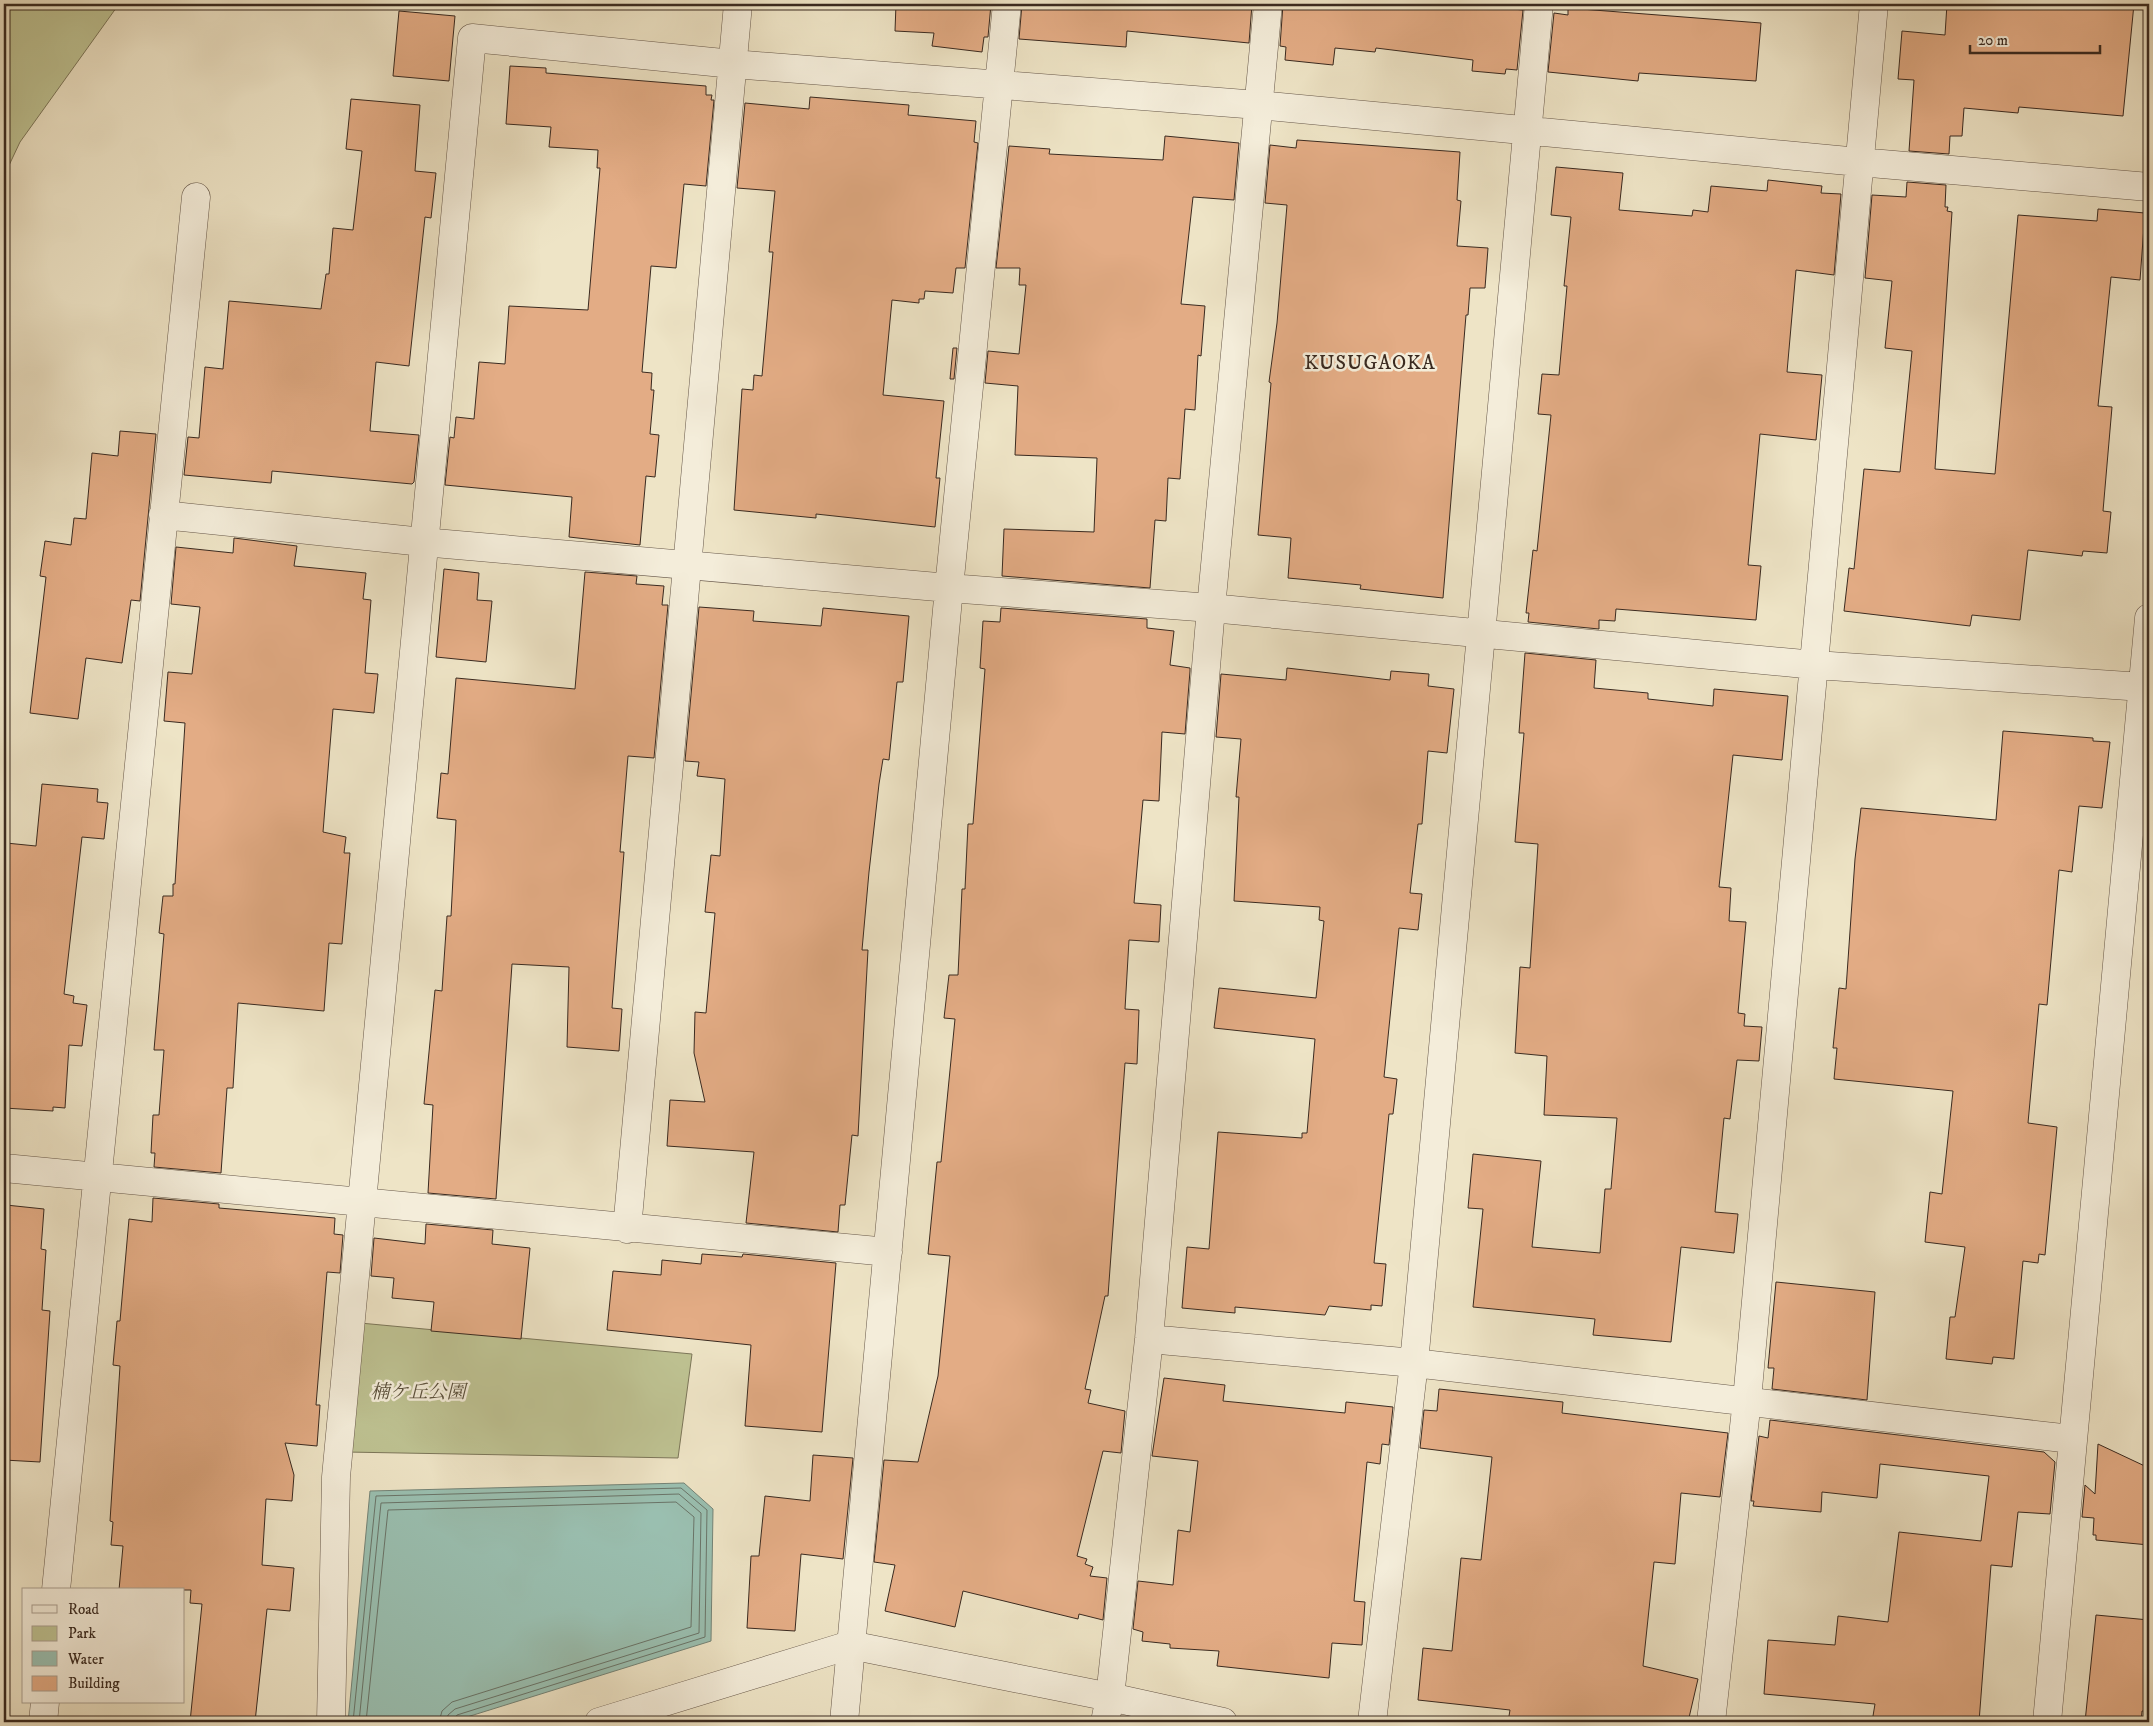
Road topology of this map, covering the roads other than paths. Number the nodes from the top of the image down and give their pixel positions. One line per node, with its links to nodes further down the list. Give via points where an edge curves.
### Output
1 (738, 4): 6 (street)
2 (1007, 4): 7 (street)
3 (1268, 4): 8 (street)
4 (1539, 4): 9 (street)
5 (1874, 4): 10 (street)
6 (733, 64): 7 (street); 14 (street, via 472,38); 15 (street)
7 (999, 86): 8 (street); 16 (street)
8 (1258, 105): 9 (street); 17 (street)
9 (1529, 130): 10 (street); 19 (street)
10 (1859, 162): 11 (street); 20 (street)
11 (2149, 186)
12 (196, 197): 13 (street)
13 (163, 515): 14 (street); 23 (street)
14 (423, 542): 15 (street); 24 (street)
15 (686, 565): 16 (street); 25 (street)
16 (949, 588): 17 (street); 26 (street)
17 (1211, 608): 19 (street); 27 (street)
18 (2149, 618): 21 (street)
19 (1480, 633): 20 (street); 28 (street)
20 (1814, 665): 21 (street); 29 (street)
21 (2142, 687): 30 (street)
22 (4, 1168): 23 (street)
23 (95, 1177): 24 (street); 31 (street)
24 (361, 1203): 25 (street); 36 (street, via 336,1477)
25 (627, 1228): 26 (street)
26 (888, 1252): 32 (street)
27 (1149, 1339): 28 (street); 34 (street)
28 (1414, 1363): 29 (street); 40 (street)
29 (1747, 1400): 30 (street); 41 (street)
30 (2071, 1439): 42 (street)
31 (56, 1588)
32 (850, 1646): 34 (street); 37 (street); 38 (street)
33 (45, 1704): 35 (street)
34 (1107, 1710): 39 (street)
35 (43, 1722)
36 (331, 1722)
37 (599, 1722)
38 (844, 1722)
39 (1223, 1722)
40 (1372, 1722)
41 (1711, 1722)
42 (2046, 1722)

